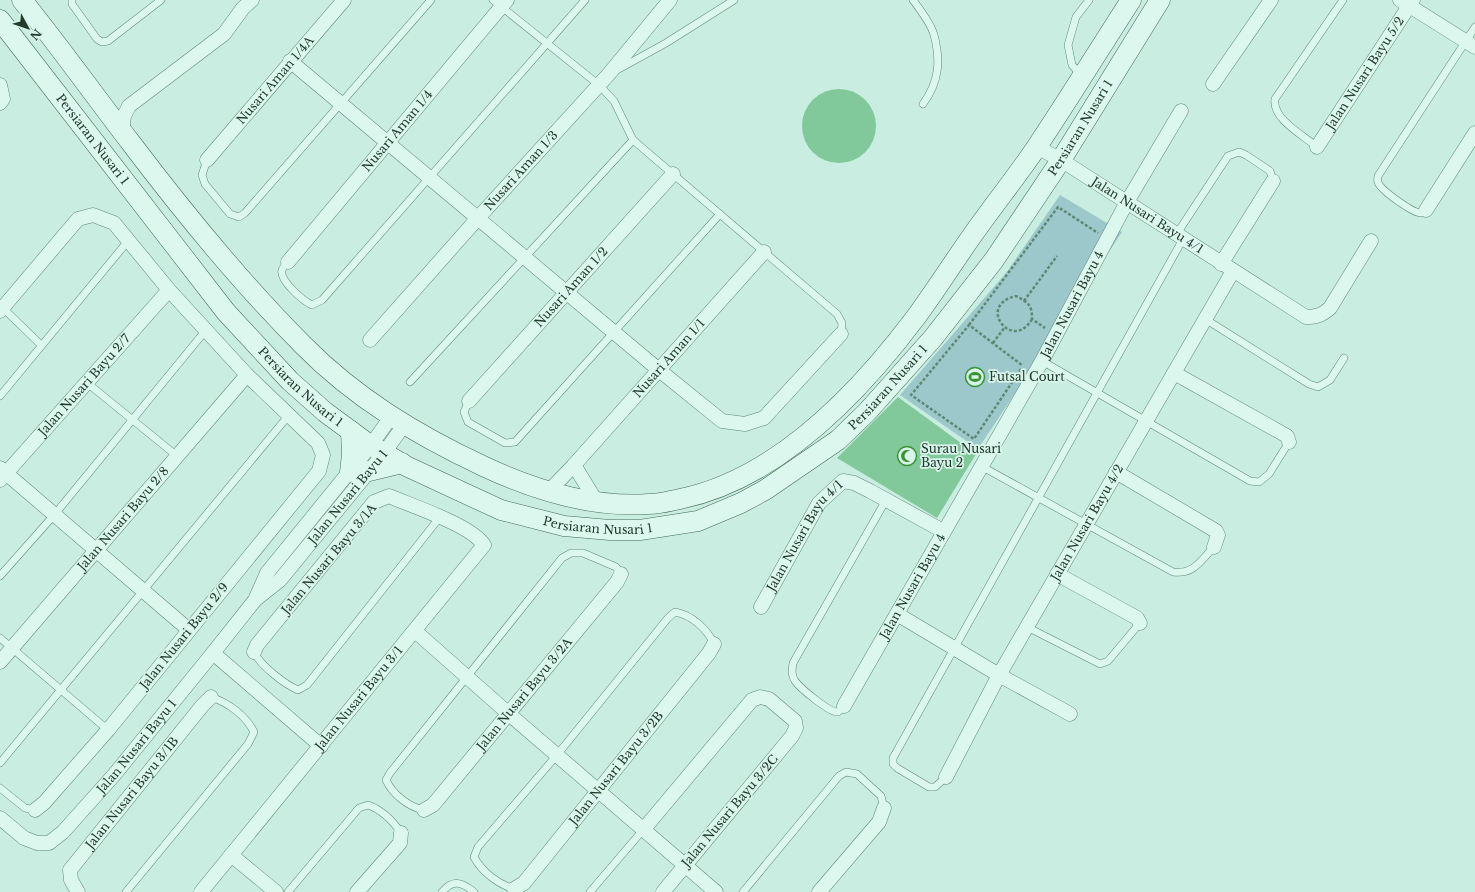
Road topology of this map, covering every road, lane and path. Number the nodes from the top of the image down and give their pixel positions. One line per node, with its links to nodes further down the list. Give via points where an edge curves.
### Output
1 (22, 0): 31 (main road, Persiaran Nusari 1)
2 (72, 0): 3 (lane, via 72,4 97,39 102,42 108,41)
3 (161, 0)
4 (344, 0): 22 (street, Nusari Aman 1/4A)
5 (431, 0): 29 (lane)
6 (585, 0): 20 (lane)
7 (670, 0): 24 (street, Nusari Aman 1/3)
8 (734, 0): 24 (lane)
9 (913, 0): 30 (lane, via 934,34 938,70 933,91)
10 (1089, 0): 23 (lane, via 1076,17 1068,45 1072,65)
11 (1131, 0): 23 (main road, Persiaran Nusari 1)
12 (1160, 0): 40 (main road, Persiaran Nusari 1)
13 (1271, 0): 25 (street)
14 (1344, 0): 38 (lane, via 1275,99 1276,111 1282,119)
15 (244, 2): 27 (street, via 224,34)
16 (500, 2): 20 (lane); 36 (street, Nusari Aman 1/4)
17 (1407, 2): 21 (street); 38 (street, Jalan Nusari Bayu 5/2)
18 (0, 20): 89 (main road, Persiaran Nusari 1, via 226,312 290,381)
19 (1475, 27): 21 (lane)
20 (547, 43): 24 (lane); 42 (lane)
21 (1470, 44): 45 (lane, via 1378,176 1378,183 1383,189 1412,210 1421,213)
22 (290, 61): 29 (street); 39 (street, Nusari Aman 1/4A)
23 (1082, 77): 37 (main road, Persiaran Nusari 1)
24 (603, 80): 35 (lane); 47 (street, Nusari Aman 1/3)
25 (1213, 84)
26 (0, 85): 28 (street)
27 (144, 95): 31 (street, via 116,106); 33 (street, via 129,106 124,116)
28 (2, 101)
29 (341, 103): 36 (street); 39 (lane, via 239,217 230,214 204,184 202,175)
30 (923, 104)
31 (103, 106): 33 (main road, Persiaran Nusari 1)
32 (1181, 111): 44 (street, Jalan Nusari Bayu 4)
33 (122, 132): 87 (main road, Persiaran Nusari 1, via 234,270 303,345 351,389)
34 (1475, 133): 45 (street)
35 (633, 140): 41 (lane); 54 (lane)
36 (387, 142): 42 (street); 55 (street, Nusari Aman 1/4)
37 (1037, 147): 40 (street, Jalan Nusari Bayu 4/1); 103 (main road, Persiaran Nusari 1, via 916,316 867,377 801,439 752,474 692,496 651,504)
38 (1317, 147)
39 (207, 160)
40 (1061, 160): 44 (street, Jalan Nusari Bayu 4/1); 93 (main road, Persiaran Nusari 1, via 994,260 933,338 867,412 838,440 741,504 698,521 640,530 564,526 501,510)
41 (673, 174): 46 (lane); 59 (street, Nusari Aman 1/2)
42 (429, 178): 47 (street); 55 (lane, via 322,300 312,305 304,302 283,277 282,270)
43 (1273, 181): 49 (lane, via 1270,171 1246,155 1240,152 1228,156); 56 (street)
44 (1127, 202): 49 (street, Jalan Nusari Bayu 4/1); 75 (street, Jalan Nusari Bayu 4)
45 (1426, 210)
46 (720, 214): 52 (lane); 68 (lane)
47 (478, 218): 54 (street); 70 (street, Nusari Aman 1/3)
48 (1101, 234): 65 (path, via 1058,207)
49 (1180, 237): 56 (street, Jalan Nusari Bayu 4/1); 82 (lane)
50 (128, 241): 58 (street); 61 (street, via 114,223 93,215 78,219); 72 (lane)
51 (1371, 241): 57 (street, Jalan Nusari Bayu 4/1, via 1330,308 1315,317 1306,317)
52 (764, 252): 69 (lane, via 837,314 842,323); 77 (street, Nusari Aman 1/1)
53 (1057, 256): 60 (path)
54 (525, 258): 59 (street); 81 (lane)
55 (288, 262)
56 (1221, 264): 57 (street, Jalan Nusari Bayu 4/1)
57 (1233, 271): 63 (street, Jalan Nusari Bayu 4/2)
58 (169, 290): 67 (street); 80 (street, Jalan Nusari Bayu 2/7)
59 (566, 293): 68 (street); 84 (street, Nusari Aman 1/2)
60 (1024, 301): 62 (path, via 1032,309); 66 (path, via 1016,296 1008,298 999,307 997,315)
61 (1, 309): 72 (lane)
62 (1032, 319): 64 (path, via 1047,330); 66 (path, via 1028,327 1017,332)
63 (1205, 319): 73 (lane, via 1309,384 1318,387 1330,380); 78 (street, Jalan Nusari Bayu 4/2)
64 (1051, 323)
65 (969, 325): 71 (path); 76 (path, via 911,395 974,439)
66 (1004, 327): 71 (path)
67 (206, 330): 79 (street); 86 (lane)
68 (613, 332): 77 (street); 84 (lane, via 515,442 505,444 468,422 464,412)
69 (841, 334): 77 (street, via 764,418 744,424 722,421)
70 (370, 340)
71 (993, 343): 76 (path)
72 (41, 345): 83 (lane)
73 (1344, 358)
74 (1027, 360): 76 (path)
75 (1042, 361): 82 (lane); 95 (street, Jalan Nusari Bayu 4)
76 (1023, 366)
77 (659, 370): 94 (street, Nusari Aman 1/1)
78 (1174, 373): 88 (street, Jalan Nusari Bayu 4/2); 90 (street, via 1286,436)
79 (247, 375): 85 (street); 92 (street, Jalan Nusari Bayu 2/8)
80 (86, 382): 86 (lane); 99 (street, Jalan Nusari Bayu 2/7)
81 (410, 382)
82 (1097, 393): 88 (lane); 101 (lane)
83 (0, 396)
84 (469, 401)
85 (289, 415): 113 (lane); 119 (street, Jalan Nusari Bayu 2/9, via 318,443 323,455 319,471)
86 (132, 420): 92 (lane); 104 (lane)
87 (397, 421): 91 (street, Jalan Nusari Bayu 1); 100 (main road, Persiaran Nusari 1, via 499,474)
88 (1147, 421): 90 (lane, via 1250,481 1259,482 1270,474); 98 (street, Jalan Nusari Bayu 4/2)
89 (351, 431): 91 (main road, Persiaran Nusari 1); 97 (main road)
90 (1289, 442)
91 (378, 449): 93 (main road, Persiaran Nusari 1); 96 (street, Jalan Nusari Bayu 1); 97 (street, Jalan Nusari Bayu 1)
92 (177, 456): 109 (street, Jalan Nusari Bayu 2/8)
93 (402, 463): 96 (main road)
94 (574, 466): 100 (street, Nusari Aman 1/1); 103 (street)
95 (980, 466): 101 (lane); 107 (street, Jalan Nusari Bayu 4)
96 (369, 471): 114 (street, Jalan Nusari Bayu 1, via 280,580)
97 (350, 472): 114 (street, Jalan Nusari Bayu 1, via 267,574)
98 (1116, 472): 106 (street, Jalan Nusari Bayu 4/2); 108 (street, via 1216,531 1218,535)
99 (2, 473): 104 (street)
100 (549, 491): 103 (main road, Persiaran Nusari 1)
101 (1038, 498): 106 (lane); 123 (lane)
102 (886, 500): 107 (street, Jalan Nusari Bayu 4/1); 115 (street, Jalan Nusari Bayu 4/1, via 854,483 843,481 830,491 819,503); 132 (lane, via 793,663 792,672 802,688 831,711 838,712)
103 (596, 501)
104 (55, 514): 109 (street); 112 (lane)
105 (440, 517): 120 (street, Jalan Nusari Bayu 3/1, via 479,538 484,546); 125 (street, Jalan Nusari Bayu 3/1A, via 389,496 374,502 325,560); 125 (lane, via 308,685 298,690 290,686 258,659)
106 (1086, 524): 108 (lane, via 1173,572 1183,574 1192,570); 111 (street, Jalan Nusari Bayu 4/2)
107 (943, 531): 116 (street, Jalan Nusari Bayu 4)
108 (1214, 546)
109 (96, 550): 113 (street); 124 (street, Jalan Nusari Bayu 2/8)
110 (621, 574): 129 (lane, via 616,567 583,553 571,552 562,558); 133 (street, Jalan Nusari Bayu 3/2A, via 618,582)
111 (1057, 574): 117 (street, via 1137,618); 118 (street, Jalan Nusari Bayu 4/2)
112 (0, 576)
113 (143, 590): 119 (street); 130 (lane)
114 (255, 600): 126 (street, Jalan Nusari Bayu 1)
115 (761, 607)
116 (897, 614): 123 (street); 132 (street, Jalan Nusari Bayu 4)
117 (1140, 623): 118 (lane, via 1108,661 1100,664)
118 (1027, 627): 128 (street, Jalan Nusari Bayu 4/2)
119 (189, 630): 135 (street, Jalan Nusari Bayu 2/9)
120 (415, 631): 129 (street); 136 (street, Jalan Nusari Bayu 3/1)
121 (0, 638): 124 (lane)
122 (714, 644): 137 (lane, via 710,633 686,614 675,612); 141 (street, Jalan Nusari Bayu 3/2B)
123 (953, 648): 128 (street); 139 (lane, via 893,758 893,764 897,768 929,787 935,787)
124 (12, 649): 127 (street, Jalan Nusari Bayu 2/8); 130 (lane)
125 (254, 652)
126 (213, 653): 136 (street); 145 (street, Jalan Nusari Bayu 1, via 114,775 63,832 49,843 37,843 24,838)
127 (0, 662)
128 (999, 675): 134 (street); 139 (street, Jalan Nusari Bayu 4/2)
129 (468, 677): 133 (street); 144 (lane, via 386,780 390,790 414,808)
130 (62, 691): 135 (lane); 138 (lane)
131 (212, 697): 151 (street, Jalan Nusari Bayu 3/1B, via 202,706 70,870 71,880); 152 (lane, via 223,701 249,722 254,732 248,744)
132 (844, 706)
133 (509, 714): 137 (street); 144 (street, Jalan Nusari Bayu 3/2A, via 432,805)
134 (1070, 714)
135 (108, 730): 143 (street, Jalan Nusari Bayu 2/9)
136 (321, 746): 148 (street, Jalan Nusari Bayu 3/1)
137 (557, 755): 141 (street); 150 (lane, via 478,847 474,857 480,867 503,886)
138 (0, 763)
139 (946, 776)
140 (0, 788): 143 (lane, via 25,808)
141 (599, 791): 146 (street); 150 (street, Jalan Nusari Bayu 3/2B, via 524,883)
142 (884, 808): 162 (lane, via 881,796 857,774 846,772 839,776); 163 (street, via 879,822)
143 (35, 810)
144 (424, 810)
145 (0, 818)
146 (643, 830): 149 (street); 149 (street, Jalan Nusari Bayu 3/2C, via 752,700 760,697 769,699 795,721 796,728 792,736); 159 (lane)
147 (401, 833): 155 (lane, via 395,824 376,808 368,804 360,808); 156 (street, via 400,843)
148 (231, 855): 153 (street, Jalan Nusari Bayu 3/1); 154 (street)
149 (685, 865): 160 (street, Jalan Nusari Bayu 3/2C); 161 (street)
150 (514, 889)
151 (78, 892)
152 (126, 892)
153 (201, 892)
154 (276, 892)
155 (288, 892)
156 (357, 892)
157 (442, 892): 158 (lane, via 455,882 465,884)
158 (474, 892)
159 (590, 892)
160 (663, 892)
161 (716, 892)
162 (743, 892)
163 (819, 892)

